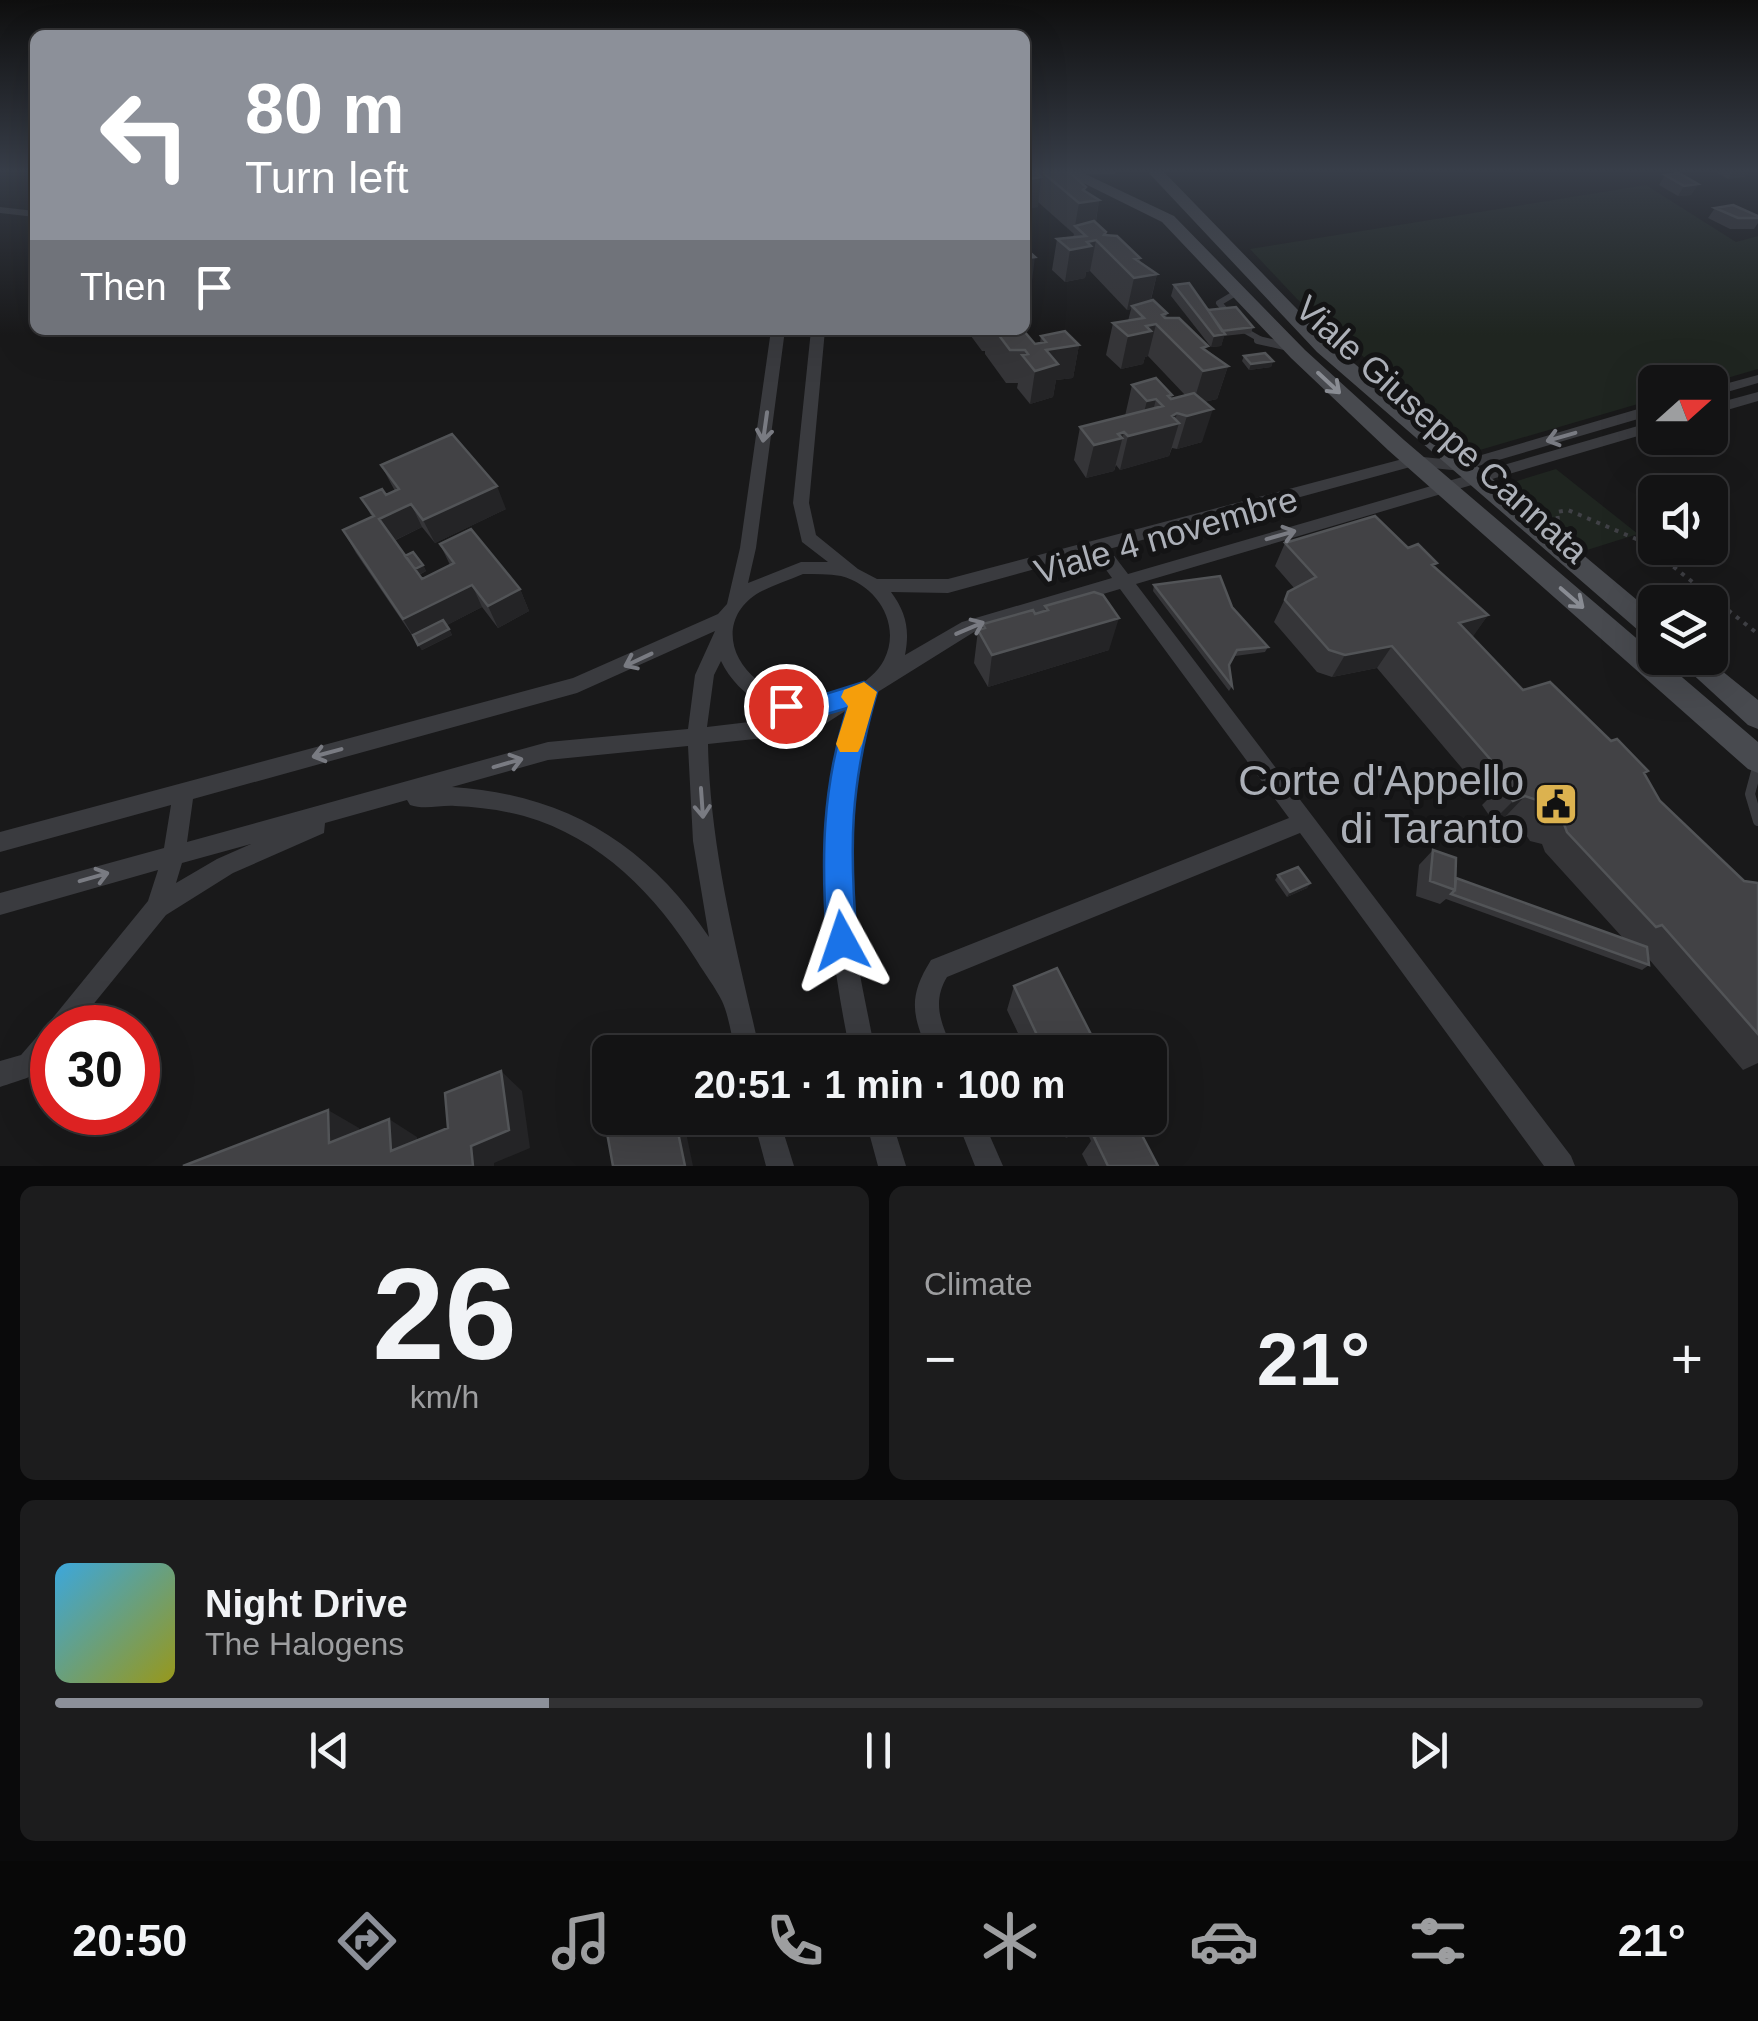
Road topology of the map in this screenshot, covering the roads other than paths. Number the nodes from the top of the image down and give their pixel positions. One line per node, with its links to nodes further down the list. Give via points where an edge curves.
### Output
1 (1174, 225): 4 (street, Viale Giuseppe Cannata)
2 (1205, 225): 3 (street, Viale Giuseppe Cannata)
3 (1270, 293): 4 (street); 14 (street, Viale Giuseppe Cannata)
4 (1241, 294): 13 (street, Viale Giuseppe Cannata, one-way to 13)
5 (777, 335): 20 (street, one-way to 20, via 748,548)
6 (817, 335): 17 (street, via 800,503 808,538)
7 (1758, 379): 8 (street)
8 (1728, 388)
9 (1758, 396): 10 (street)
10 (1728, 405)
11 (1638, 415): 14 (street, one-way to 14)
12 (1638, 430): 14 (street)
13 (1414, 462): 14 (street, Viale 4 novembre); 15 (street, Viale Giuseppe Cannata); 16 (street, Viale 4 novembre)
14 (1468, 473): 15 (street, Viale 4 novembre); 21 (street, Viale Giuseppe Cannata)
15 (1446, 488): 18 (street, Viale 4 novembre, one-way to 15); 28 (street, Viale Giuseppe Cannata, one-way to 28)
16 (1098, 546): 18 (street); 19 (street, Viale 4 novembre, via 948,586)
17 (854, 574): 19 (street); 20 (street, via 801,568 763,580)
18 (1122, 581): 24 (street, Viale 4 novembre, one-way to 18, via 968,626); 31 (street)
19 (875, 585): 24 (street, via 901,627)
20 (730, 611): 22 (street); 29 (street, one-way to 29, via 577,685)
21 (1638, 616)
22 (721, 642): 25 (street, via 739,682 760,697 816,707); 27 (street, via 707,658)
23 (1709, 675): 26 (street)
24 (885, 676): 25 (street)
25 (854, 697): 27 (street, via 811,725); 40 (street, via 835,850 845,971)
26 (1758, 716)
27 (698, 739): 30 (street, one-way to 27, via 548,751); 37 (street, one-way to 37, via 706,858)
28 (1758, 762): 32 (lane, via 1750,794)
29 (184, 792): 33 (street); 34 (street)
30 (370, 803): 34 (street); 36 (street, via 225,866); 37 (street, via 448,794 517,802 604,839 670,902)
31 (1303, 822): 41 (street, via 939,968 924,990); 50 (street)
32 (1758, 822)
33 (0, 842)
34 (174, 853): 35 (street, one-way to 34); 36 (street)
35 (0, 904)
36 (158, 908): 38 (street)
37 (732, 993): 39 (street)
38 (77, 1005)
39 (743, 1035)
40 (860, 1035)
41 (934, 1035)
42 (30, 1064): 43 (street)
43 (0, 1074)
44 (771, 1135): 47 (street)
45 (883, 1135): 48 (street)
46 (975, 1135): 49 (street)
47 (780, 1166)
48 (892, 1166)
49 (989, 1166)
50 (1560, 1166)

